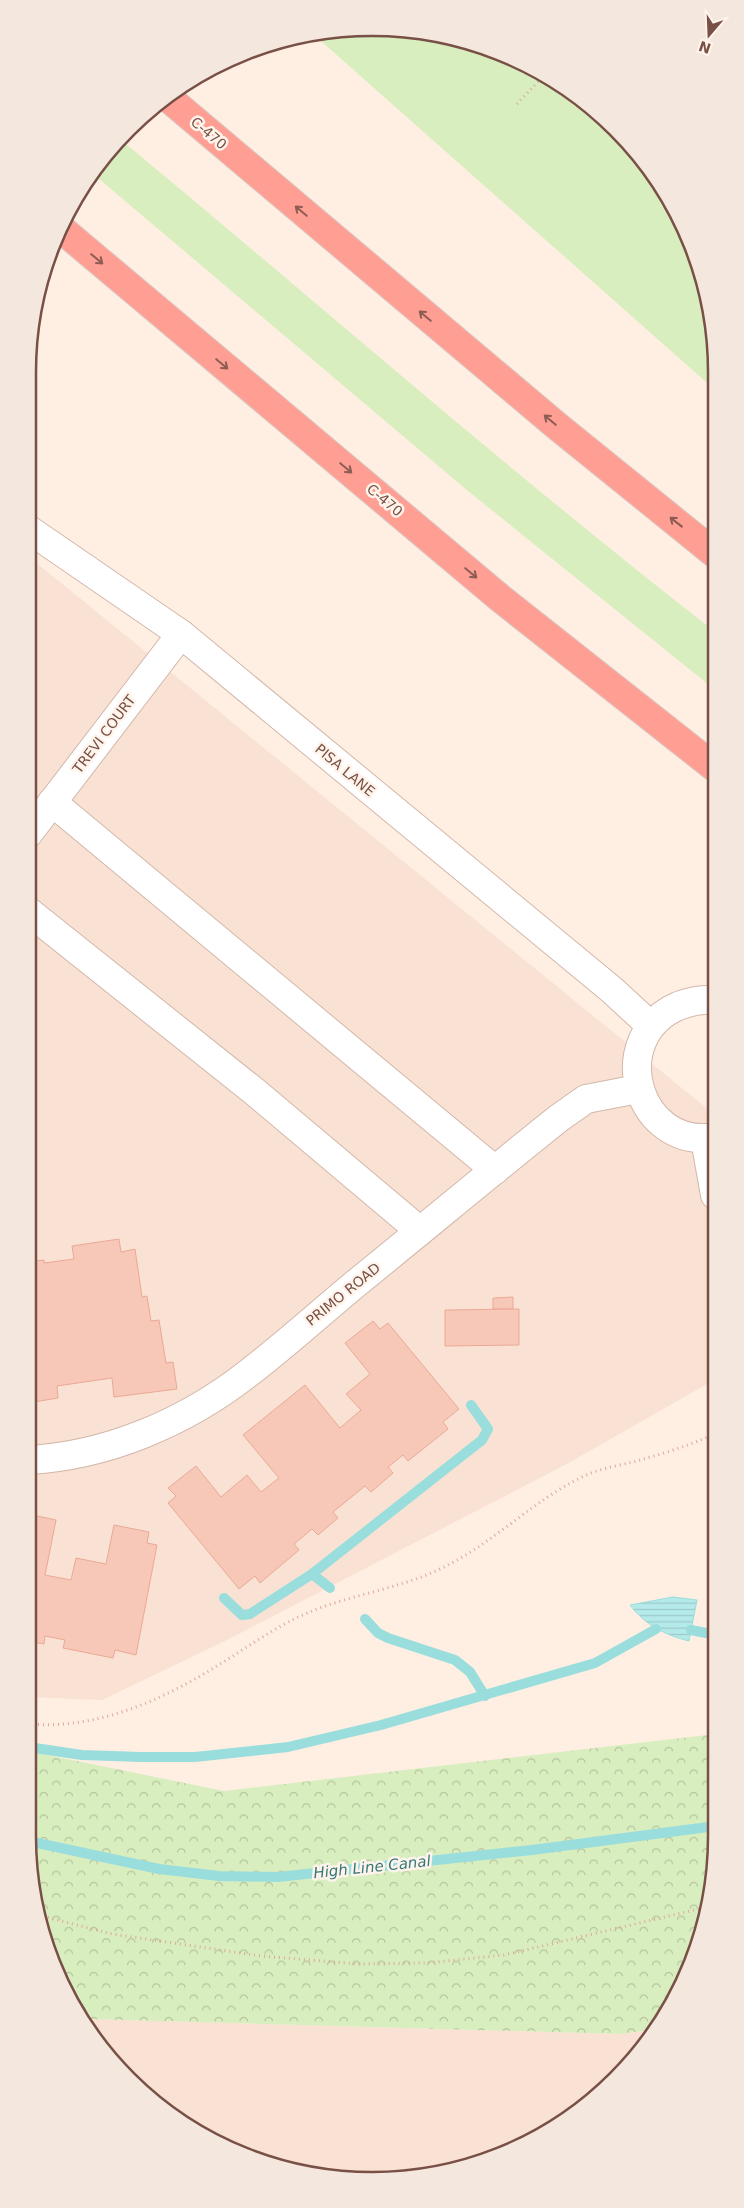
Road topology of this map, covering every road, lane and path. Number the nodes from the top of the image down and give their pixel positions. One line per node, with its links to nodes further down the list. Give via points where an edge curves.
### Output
1 (539, 80): 3 (path)
2 (173, 102): 6 (highway, C-470, one-way to 2, via 550,420)
3 (517, 104)
4 (67, 234): 8 (highway, C-470, one-way to 8, via 500,598)
5 (36, 534): 7 (street, PISA LANE)
6 (708, 547)
7 (181, 634): 9 (street, TREVI COURT); 13 (street, PISA LANE, via 612,990)
8 (708, 762)
9 (52, 802): 10 (street, TREVI COURT); 16 (street)
10 (36, 823)
11 (36, 917): 17 (street, via 254,1092)
12 (708, 1001): 13 (street, via 688,1002 667,1011)
13 (651, 1026): 14 (street, via 640,1045 636,1067)
14 (638, 1089): 15 (street, via 648,1109 663,1125 683,1135); 16 (street, PRIMO ROAD, via 586,1099)
15 (708, 1138)
16 (495, 1170): 17 (street, PRIMO ROAD)
17 (420, 1231): 19 (street, PRIMO ROAD, via 246,1376 208,1402 140,1436 71,1456)
18 (708, 1437): 20 (path, via 687,1446 582,1477 445,1567 305,1614 150,1702 91,1721)
19 (36, 1459)
20 (36, 1724)
21 (699, 1909): 22 (path, via 504,1955 428,1963 359,1964 261,1956 112,1934)
22 (47, 1917)

